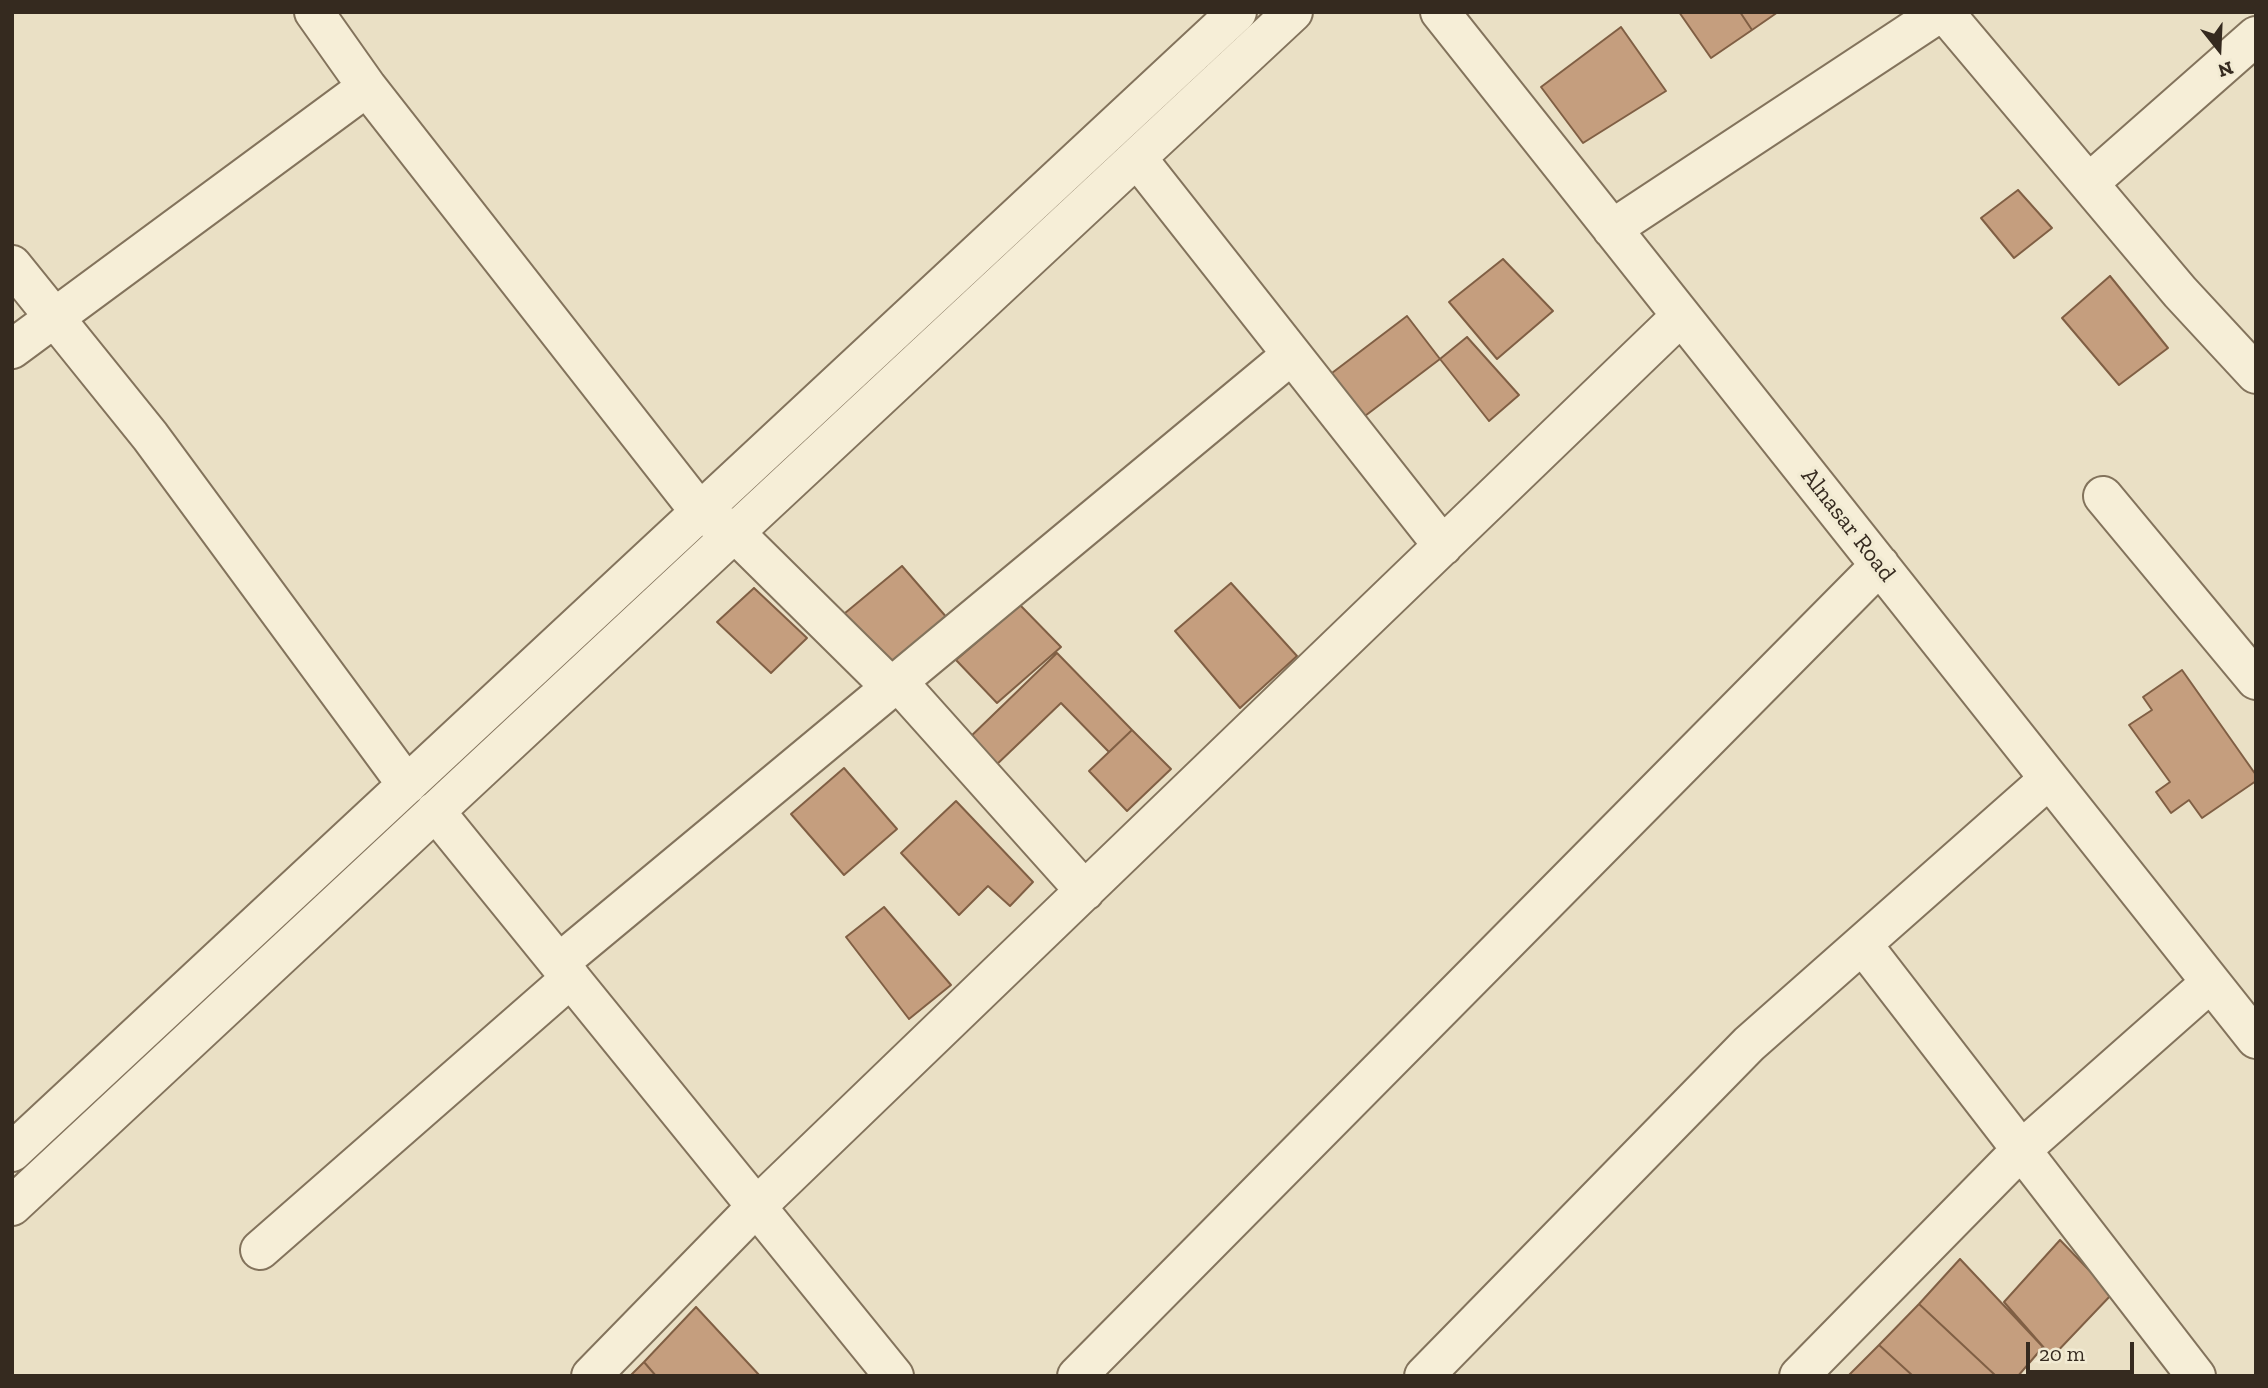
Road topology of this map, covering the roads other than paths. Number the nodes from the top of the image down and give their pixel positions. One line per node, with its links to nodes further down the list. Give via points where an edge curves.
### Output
1 (314, 12): 7 (street)
2 (1237, 12): 18 (street)
3 (1293, 12): 8 (street)
4 (1440, 12): 10 (street, Alnasar Road)
5 (1943, 12): 9 (street); 10 (street)
6 (2256, 36): 9 (street)
7 (367, 87): 13 (street); 18 (street)
8 (1137, 158): 15 (street); 19 (street)
9 (2089, 183): 16 (street)
10 (1612, 229): 12 (street, Alnasar Road)
11 (12, 265): 13 (street)
12 (1681, 316): 20 (street); 21 (street, Alnasar Road)
13 (56, 318): 14 (street); 25 (street, via 150,436)
14 (12, 349)
15 (1290, 356): 20 (street); 23 (street)
16 (2256, 374)
17 (2103, 496): 22 (street)
18 (700, 512): 19 (street); 25 (street)
19 (734, 533): 23 (street); 26 (street)
20 (1443, 546): 27 (street)
21 (1880, 565): 24 (street, Alnasar Road); 39 (street)
22 (2256, 680)
23 (894, 684): 27 (street); 29 (street)
24 (2049, 779): 28 (street); 30 (street, Alnasar Road)
25 (407, 785): 33 (street)
26 (435, 811): 29 (street); 34 (street)
27 (1085, 891): 35 (street)
28 (1863, 945): 32 (street); 40 (street, via 1749,1044)
29 (565, 970): 35 (street); 36 (street)
30 (2210, 983): 31 (street, Alnasar Road); 32 (street)
31 (2256, 1039)
32 (2021, 1151): 41 (street); 42 (street)
33 (12, 1152)
34 (12, 1206)
35 (755, 1208): 37 (street); 38 (street)
36 (260, 1250)
37 (591, 1376)
38 (894, 1376)
39 (1077, 1376)
40 (1424, 1376)
41 (1800, 1376)
42 (2196, 1376)

